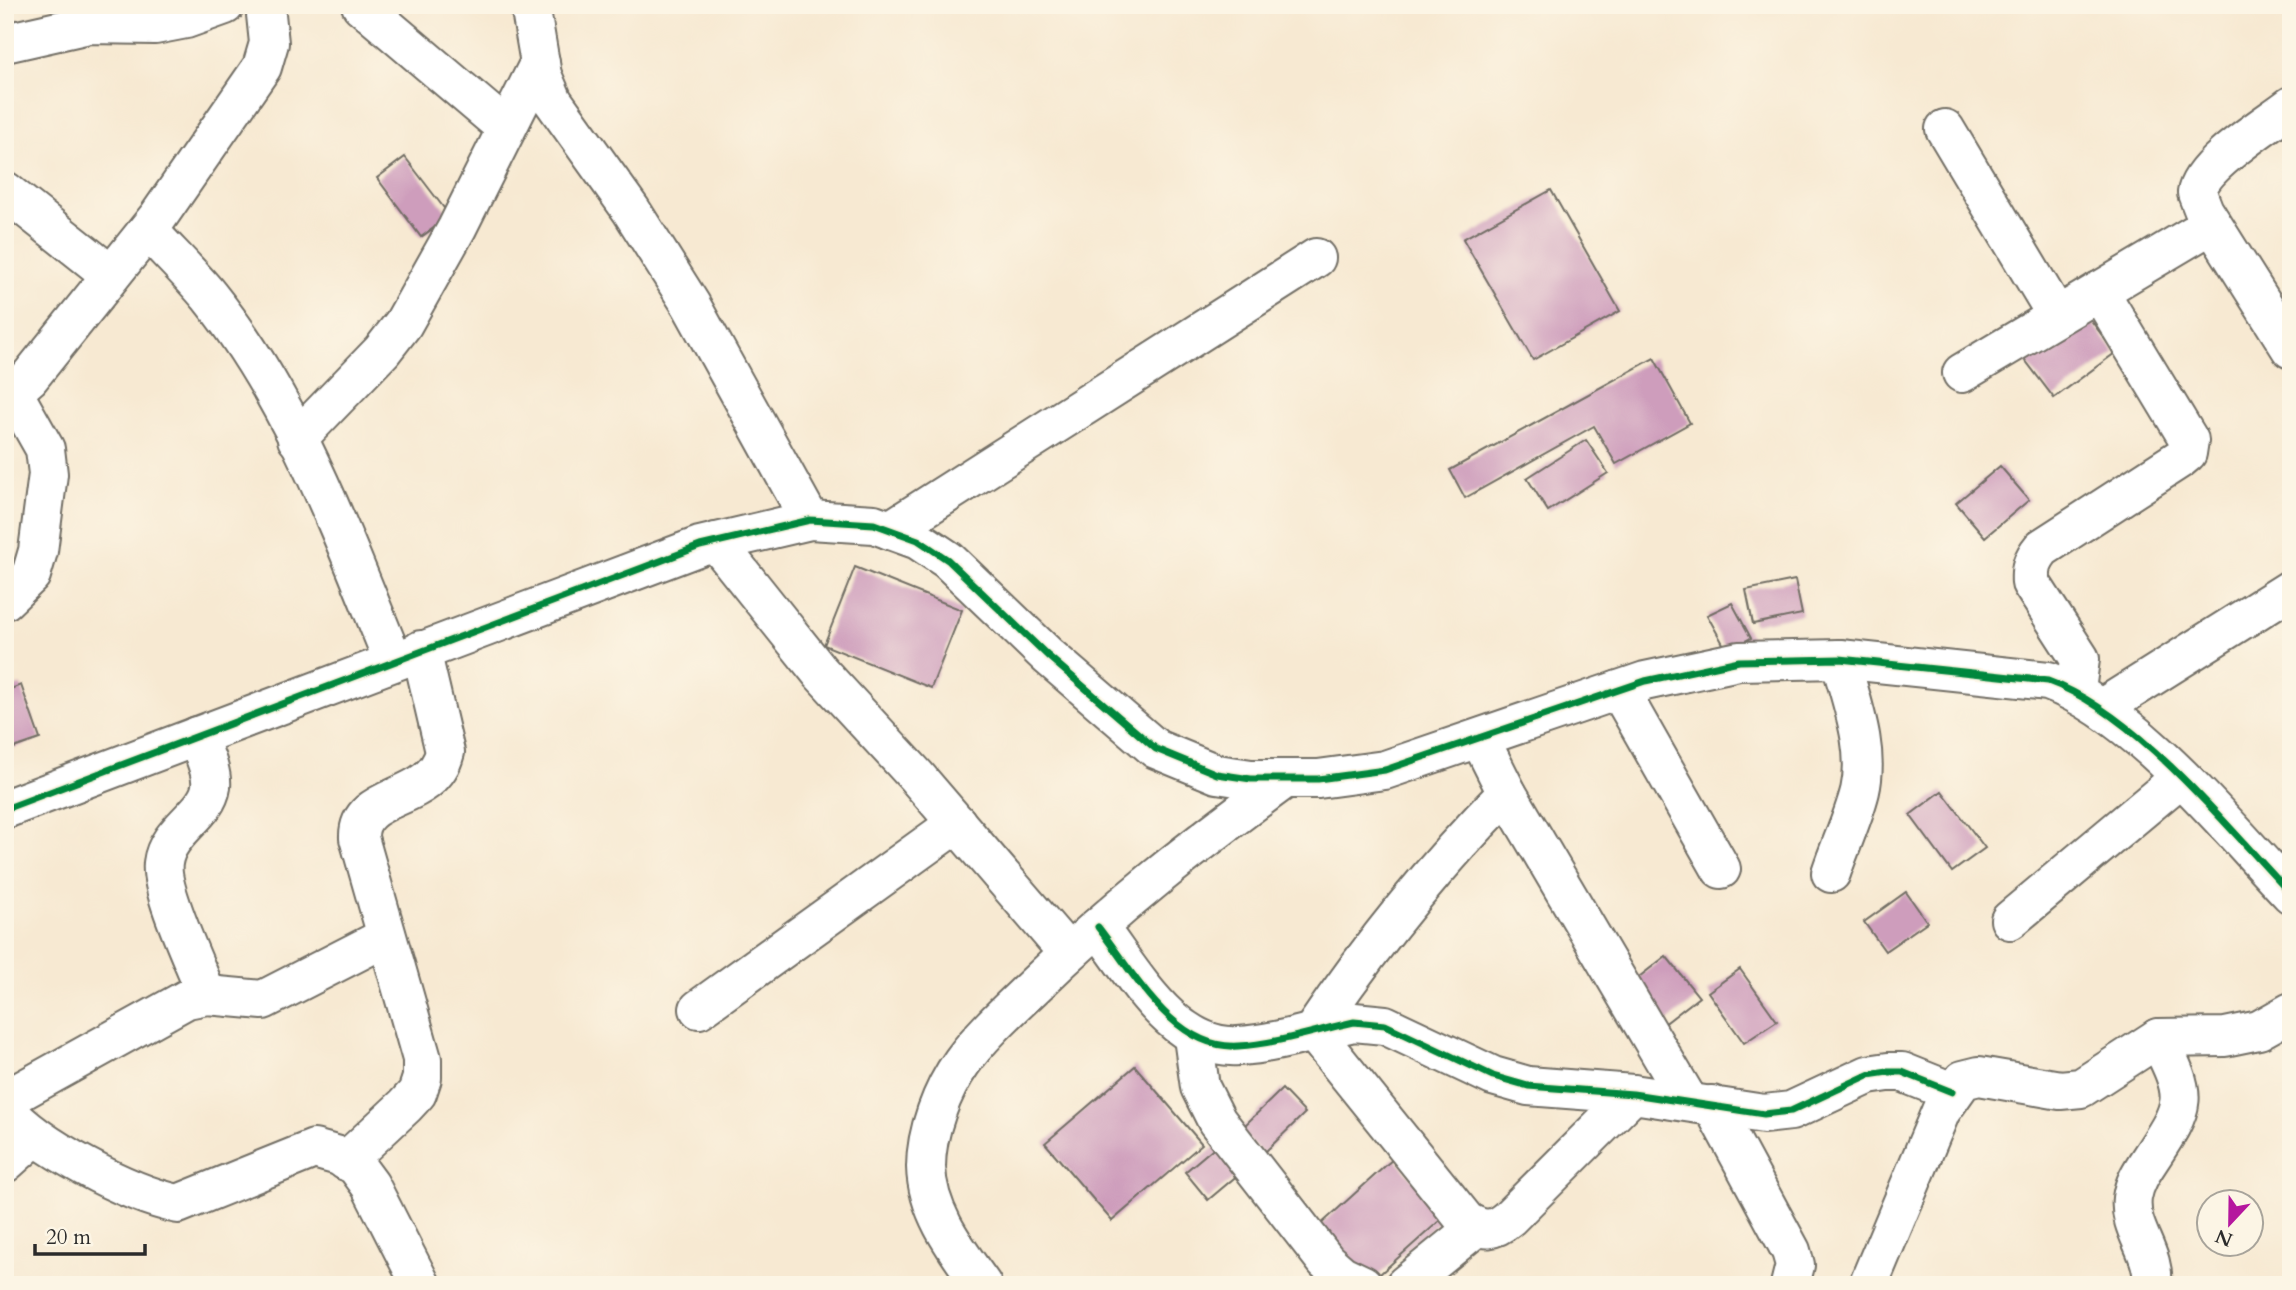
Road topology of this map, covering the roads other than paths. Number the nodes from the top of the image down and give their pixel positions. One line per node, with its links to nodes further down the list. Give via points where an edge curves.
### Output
1 (225, 5): 5 (street, via 155,25 89,24)
2 (265, 5): 12 (street, via 269,43 262,67)
3 (361, 5): 8 (street)
4 (530, 5): 6 (street)
5 (5, 43)
6 (540, 62): 8 (street); 21 (street, via 553,101 632,210 691,305)
7 (2291, 106): 11 (street, via 2218,162 2202,180 2197,194)
8 (506, 128): 20 (street, via 403,324)
9 (1945, 129): 16 (street)
10 (5, 191): 14 (street)
11 (2212, 224): 15 (street); 17 (street)
12 (148, 230): 14 (street); 20 (street, via 209,296 250,354)
13 (1316, 258): 22 (street)
14 (111, 275): 19 (street)
15 (2099, 291): 16 (street); 29 (street, via 2189,446 2181,458 2042,548 2030,569 2031,583 2080,659)
16 (2057, 316): 18 (street)
17 (2291, 349)
18 (1962, 373)
19 (10, 396): 25 (street, via 45,449 48,474 31,575)
20 (297, 439): 26 (street)
21 (810, 520): 22 (street, via 874,524); 23 (street)
22 (890, 530): 33 (street, via 918,540 948,559 1048,656 1156,749 1217,774)
23 (716, 542): 26 (street); 36 (street, via 820,672)
24 (2291, 589): 29 (street)
25 (5, 600)
26 (407, 655): 30 (street); 42 (street, via 445,752 436,774 367,812 358,825)
27 (1840, 659): 28 (street, via 1739,661); 29 (street, via 2017,676 2048,681); 38 (street, via 1863,761 1860,790)
28 (1619, 690): 31 (street); 37 (street)
29 (2089, 699): 32 (street, via 2122,721)
30 (197, 736): 35 (street); 44 (street, via 211,788 171,839 162,867)
31 (1480, 739): 33 (street, via 1385,770); 34 (street)
32 (2180, 778): 39 (street); 40 (street)
33 (1285, 779): 41 (street, via 1182,855)
34 (1507, 793): 47 (street, via 1406,902); 53 (street)
35 (5, 809)
36 (957, 823): 43 (street); 45 (street)
37 (1721, 869)
38 (1831, 873)
39 (2291, 894)
40 (2010, 920)
41 (1098, 927): 43 (street); 48 (street, via 1172,1022)
42 (386, 937): 44 (street, via 263,1000); 56 (street, via 422,1059 422,1078 417,1093)
43 (1068, 953): 60 (street, via 962,1062 944,1093 931,1134 926,1166 930,1197 952,1244)
44 (207, 995): 52 (street, via 187,999 152,1017)
45 (699, 1009)
46 (2291, 1012): 49 (street, via 2259,1030 2236,1035)
47 (1313, 1031): 48 (street, via 1239,1046 1214,1045); 51 (street, via 1354,1022 1385,1024 1493,1076 1528,1086); 58 (street, via 1466,1221)
48 (1194, 1037): 61 (street, via 1200,1087 1217,1121 1326,1261)
49 (2158, 1038): 50 (street, via 2081,1088 2060,1090 1979,1076 1963,1080); 65 (street, via 2176,1073 2180,1104 2178,1116 2138,1177 2132,1196 2131,1214 2154,1270)
50 (1952, 1092): 53 (street, via 1902,1072 1888,1072 1868,1075 1791,1111 1765,1114); 64 (street)
51 (1633, 1094): 53 (street); 58 (street, via 1509,1218 1496,1229)
52 (5, 1100)
53 (1700, 1103): 63 (street, via 1791,1251 1796,1265)
54 (5, 1108): 55 (street)
55 (34, 1137): 56 (street, via 115,1180 178,1204 314,1149); 57 (street)
56 (346, 1161): 59 (street, via 356,1166 370,1185)
57 (5, 1163)
58 (1476, 1227): 62 (street)
59 (421, 1285)
60 (982, 1285)
61 (1363, 1285)
62 (1405, 1285)
63 (1790, 1285)
64 (1868, 1285)
65 (2152, 1285)

